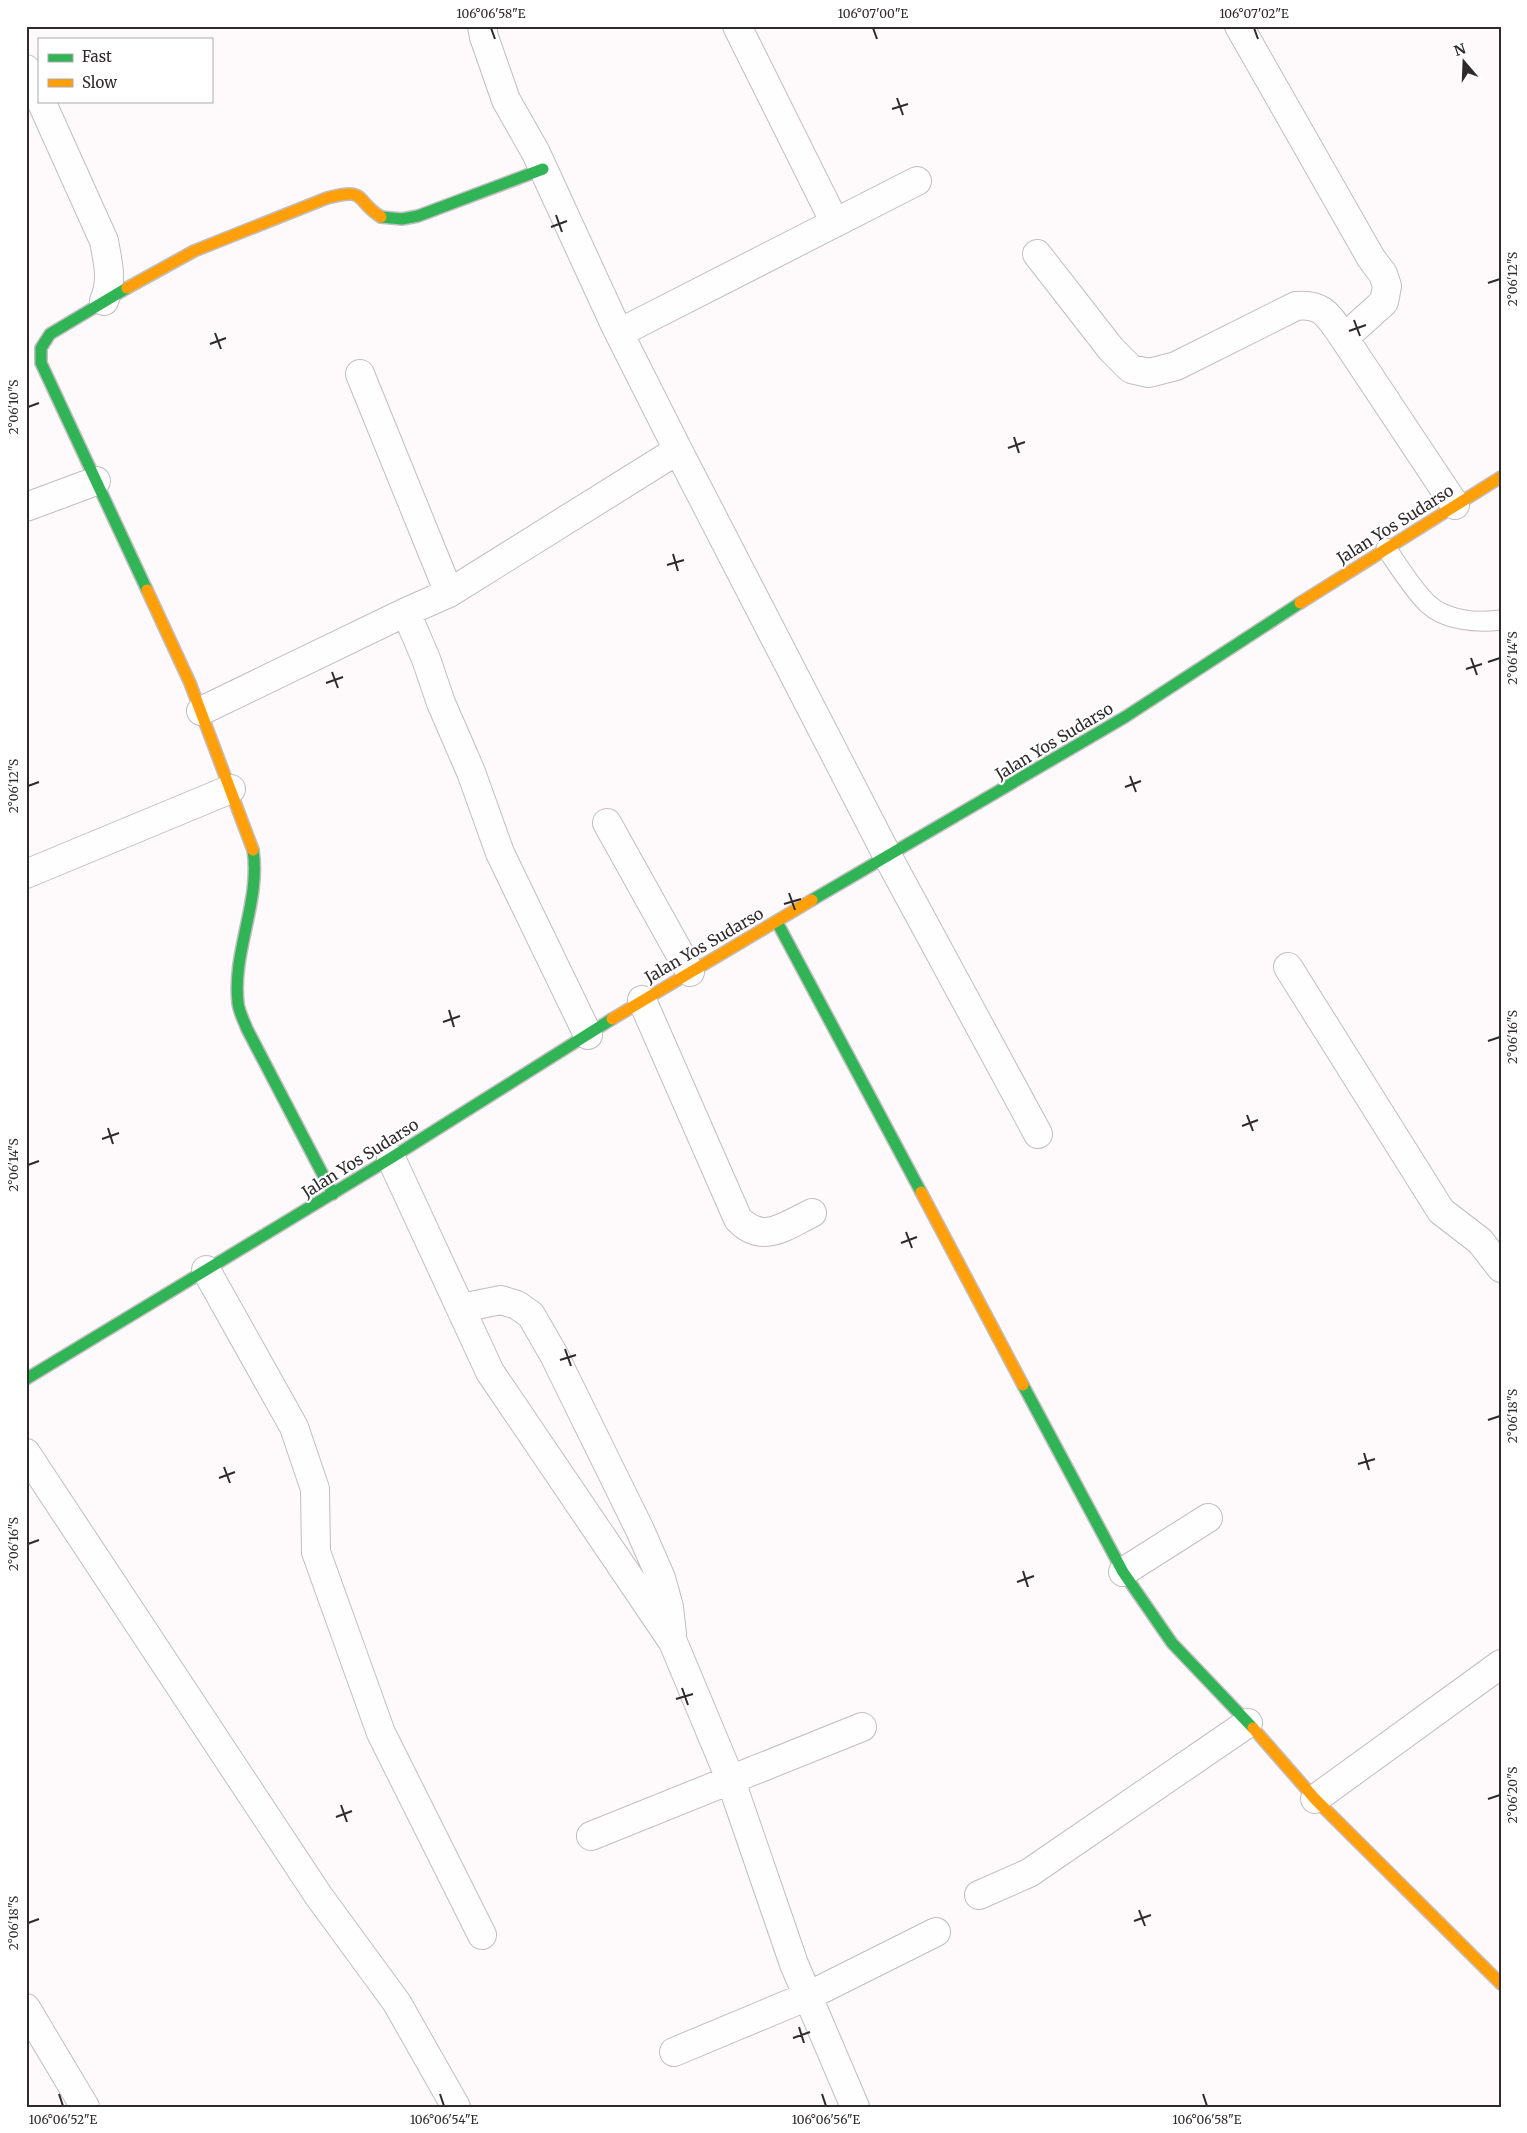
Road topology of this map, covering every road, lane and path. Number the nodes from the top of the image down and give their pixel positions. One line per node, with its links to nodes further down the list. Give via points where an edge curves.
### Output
1 (482, 26): 7 (street, via 506,100)
2 (737, 26): 9 (street)
3 (1240, 26): 13 (street, via 1387,286 1384,302)
4 (26, 69): 5 (street)
5 (38, 95)
6 (41, 102): 11 (street, via 104,242 110,286)
7 (543, 169): 11 (main road, via 418,216 402,219 379,217 357,193 327,198 194,251); 12 (street)
8 (917, 181): 9 (street)
9 (835, 223): 12 (street)
10 (1037, 254): 13 (street, via 1111,349 1131,369 1149,373 1176,366 1296,306 1309,304 1327,314)
11 (104, 301): 17 (main road, via 50,334 41,348 41,363)
12 (619, 333): 15 (street)
13 (1344, 338): 18 (street)
14 (360, 374): 21 (street)
15 (678, 450): 21 (street); 27 (street)
16 (1501, 477): 18 (main road, Jalan Yos Sudarso)
17 (96, 481): 19 (street); 24 (main road)
18 (1455, 505): 20 (main road, Jalan Yos Sudarso)
19 (26, 507)
20 (1386, 548): 23 (lane, via 1428,604 1452,618); 27 (main road, Jalan Yos Sudarso, via 1125,717)
21 (449, 593): 22 (street)
22 (406, 612): 24 (street); 33 (street, via 500,853)
23 (1501, 620)
24 (201, 711): 25 (main road)
25 (231, 789): 28 (street); 36 (main road, via 252,843 256,869 238,972 238,1005)
26 (607, 823): 31 (street)
27 (888, 858): 29 (main road, Jalan Yos Sudarso); 34 (street)
28 (26, 874)
29 (777, 922): 31 (main road, Jalan Yos Sudarso); 44 (main road)
30 (1288, 967): 38 (street, via 1441,1212 1480,1241)
31 (690, 972): 32 (main road, Jalan Yos Sudarso)
32 (642, 1000): 33 (main road, Jalan Yos Sudarso); 37 (street, via 738,1219 747,1228 760,1233 775,1231)
33 (588, 1035): 35 (main road, Jalan Yos Sudarso)
34 (1038, 1134)
35 (391, 1158): 36 (main road, Jalan Yos Sudarso); 40 (street)
36 (333, 1194): 39 (main road, Jalan Yos Sudarso)
37 (812, 1213)
38 (1501, 1268)
39 (206, 1270): 41 (main road, Jalan Yos Sudarso); 54 (street, via 294,1427 315,1489 316,1552 380,1733)
40 (461, 1308): 45 (street, via 490,1372); 45 (street, via 501,1300 517,1304 531,1315 554,1355 662,1578)
41 (26, 1379)
42 (26, 1453): 60 (street, via 318,1896 397,2003)
43 (1208, 1518): 44 (street)
44 (1123, 1572): 47 (main road, via 1172,1643)
45 (673, 1642): 49 (street)
46 (1501, 1664): 50 (street)
47 (1248, 1723): 50 (main road); 52 (street, via 1029,1873)
48 (862, 1727): 49 (street)
49 (731, 1782): 51 (street); 56 (street)
50 (1315, 1799): 55 (main road)
51 (591, 1836)
52 (979, 1895)
53 (936, 1932): 56 (street)
54 (482, 1935)
55 (1501, 1984)
56 (808, 1996): 58 (street); 61 (street)
57 (26, 2008): 59 (street)
58 (674, 2052)
59 (85, 2107)
60 (456, 2107)
61 (855, 2107)

